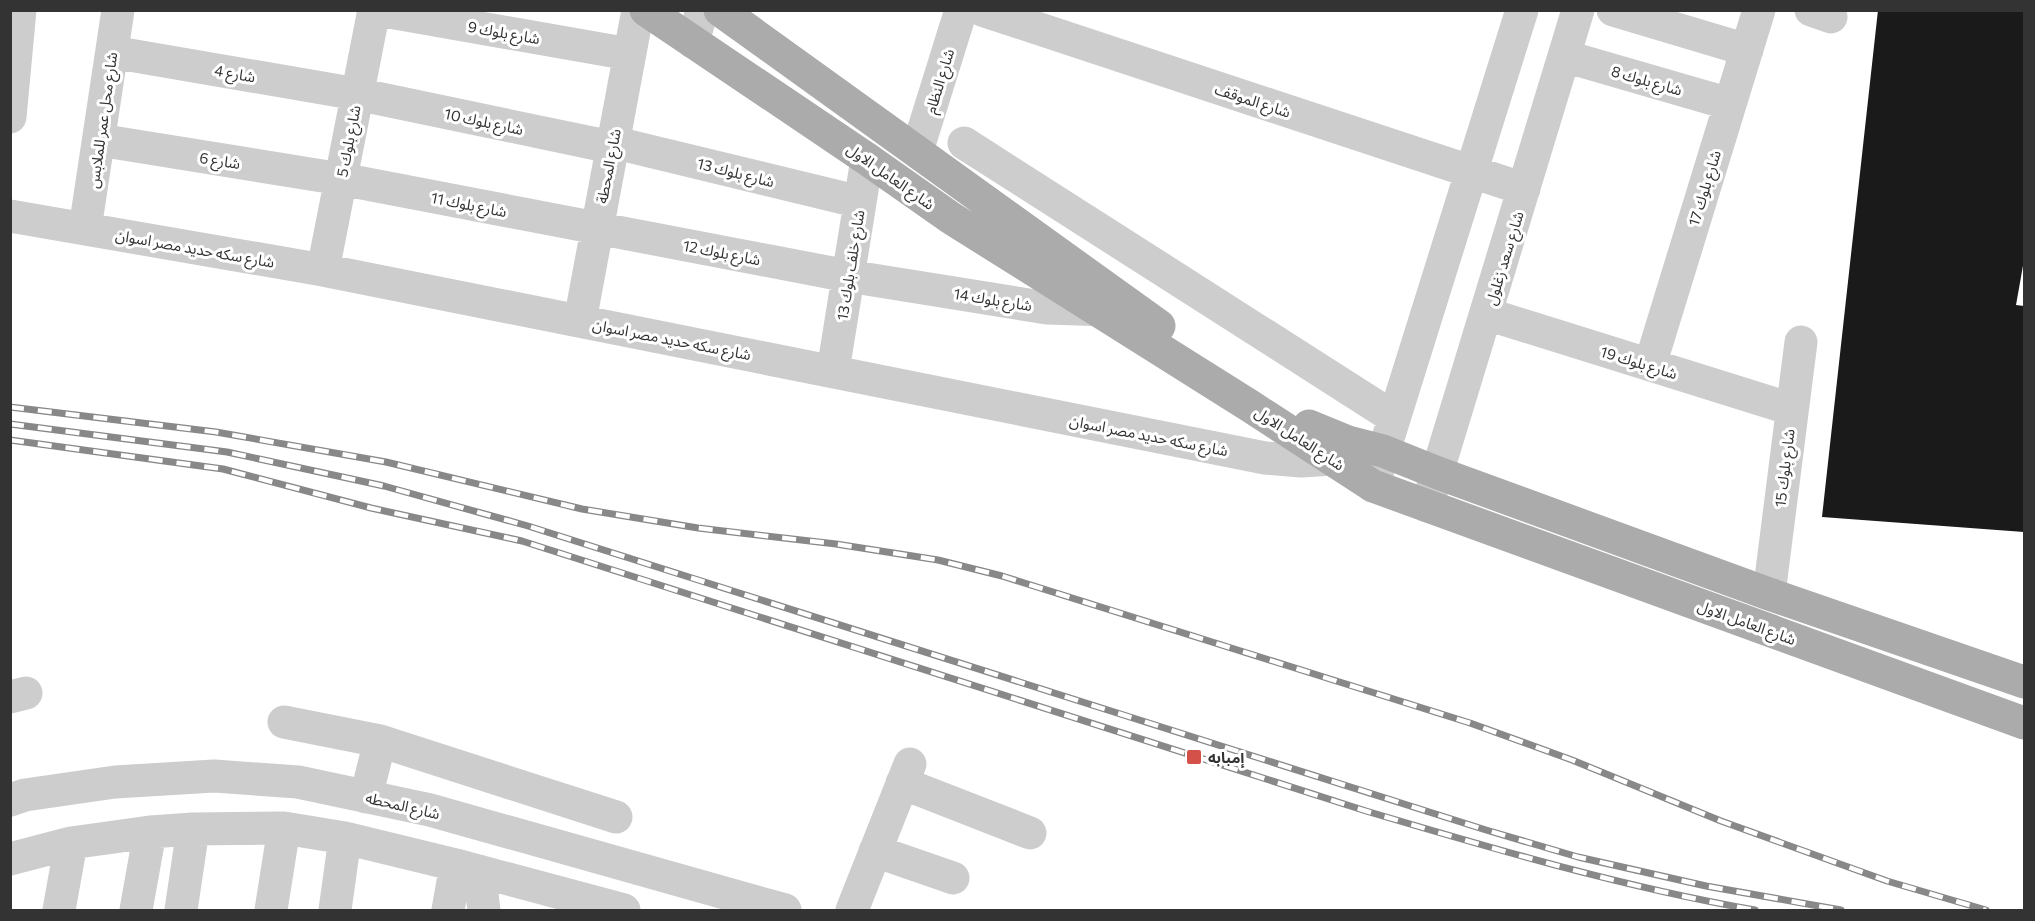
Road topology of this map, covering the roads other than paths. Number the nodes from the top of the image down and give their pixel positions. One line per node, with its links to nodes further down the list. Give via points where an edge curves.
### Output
1 (20, 10): 21 (street)
2 (118, 10): 16 (street, شارع محل عمر للملابس)
3 (376, 10): 17 (street, شارع بلوك 9); 19 (street, شارع بلوك 5)
4 (638, 10): 17 (street, شارع المحطة)
5 (646, 10): 14 (main road, شارع العامل الاول)
6 (702, 10): 14 (street)
7 (720, 10): 25 (main road, شارع العامل الاول)
8 (962, 10): 25 (street, شارع النظام)
9 (982, 10): 27 (street, شارع الموقف)
10 (1578, 10): 18 (street, شارع سعد زغلول)
11 (1613, 10): 15 (street)
12 (1759, 10): 15 (street, شارع بلوك 17)
13 (1521, 11): 27 (street)
14 (693, 42): 26 (main road, شارع العامل الاول)
15 (1747, 50): 20 (street, شارع بلوك 17)
16 (112, 52): 19 (street, شارع 4); 22 (street, شارع محل عمر للملابس)
17 (629, 54): 24 (street, شارع المحطة)
18 (1564, 56): 20 (street, شارع بلوك 8); 29 (street, شارع سعد زغلول)
19 (357, 94): 24 (street, شارع بلوك 10); 28 (street, شارع بلوك 5)
20 (1730, 104): 41 (street, شارع بلوك 17)
21 (10, 117)
22 (99, 140): 28 (street, شارع 6); 32 (street, شارع محل عمر للملابس)
23 (964, 143): 44 (street)
24 (612, 145): 30 (street, شارع بلوك 13); 33 (street, شارع المحطة)
25 (917, 151): 37 (main road, شارع العامل الاول)
26 (867, 159): 30 (street, شارع خلف بلوك 13); 36 (main road, شارع العامل الاول, via 951,218)
27 (1471, 172): 29 (street, شارع الموقف); 44 (street)
28 (341, 179): 33 (street, شارع بلوك 11); 34 (street, شارع بلوك 5)
29 (1524, 189): 38 (street, شارع سعد زغلول)
30 (860, 202): 35 (street, شارع خلف بلوك 13)
31 (10, 216): 32 (street, شارع سكه حديد مصر اسوان)
32 (85, 229): 34 (street, شارع سكه حديد مصر اسوان)
33 (596, 229): 35 (street, شارع بلوك 12); 39 (street, شارع المحطة)
34 (322, 270): 39 (street, شارع سكه حديد مصر اسوان)
35 (848, 276): 36 (street, شارع بلوك 14, via 1047,308); 42 (street, شارع خلف بلوك 13)
36 (1097, 310): 37 (street, شارع بلوك 14); 46 (main road, شارع العامل الاول)
37 (1138, 310): 45 (main road, شارع العامل الاول, via 1279,411 1328,434)
38 (1487, 314): 41 (street, شارع بلوك 19); 47 (street, شارع سعد زغلول)
39 (580, 321): 42 (street, شارع سكه حديد مصر اسوان)
40 (1801, 342): 43 (street, شارع بلوك 15)
41 (1650, 365): 43 (street, شارع بلوك 19)
42 (833, 371): 46 (street, شارع سكه حديد مصر اسوان, via 1255,456 1301,461)
43 (1791, 409): 50 (street, شارع بلوك 15)
44 (1393, 417): 45 (street)
45 (1383, 451): 47 (main road, شارع العامل الاول); 48 (street)
46 (1334, 459): 48 (main road, شارع العامل الاول)
47 (1438, 473): 49 (street, شارع سعد زغلول); 50 (main road, شارع العامل الاول)
48 (1373, 486): 49 (main road, شارع العامل الاول)
49 (1427, 506): 53 (main road, شارع العامل الاول)
50 (1769, 594): 51 (main road, شارع العامل الاول)
51 (2025, 682)
52 (284, 722): 54 (street)
53 (2025, 723)
54 (380, 741): 55 (street); 57 (street)
55 (366, 797): 56 (street, شارع المحطه, via 298,782 214,776 115,782); 76 (street, شارع المحطه, via 430,810)
56 (10, 800)
57 (616, 817)
58 (284, 828): 59 (street); 62 (street); 71 (street)
59 (193, 829): 60 (street); 70 (street)
60 (150, 832): 63 (street); 69 (street)
61 (1030, 833): 64 (street, via 906,773)
62 (345, 838): 66 (street); 72 (street)
63 (71, 843): 65 (street); 68 (street)
64 (875, 851): 67 (street); 77 (street)
65 (10, 859)
66 (468, 868): 73 (street); 74 (street); 75 (street)
67 (953, 878)
68 (59, 910)
69 (136, 910)
70 (181, 910)
71 (271, 910)
72 (335, 910)
73 (448, 910)
74 (484, 910)
75 (624, 910)
76 (785, 910)
77 (852, 910)

